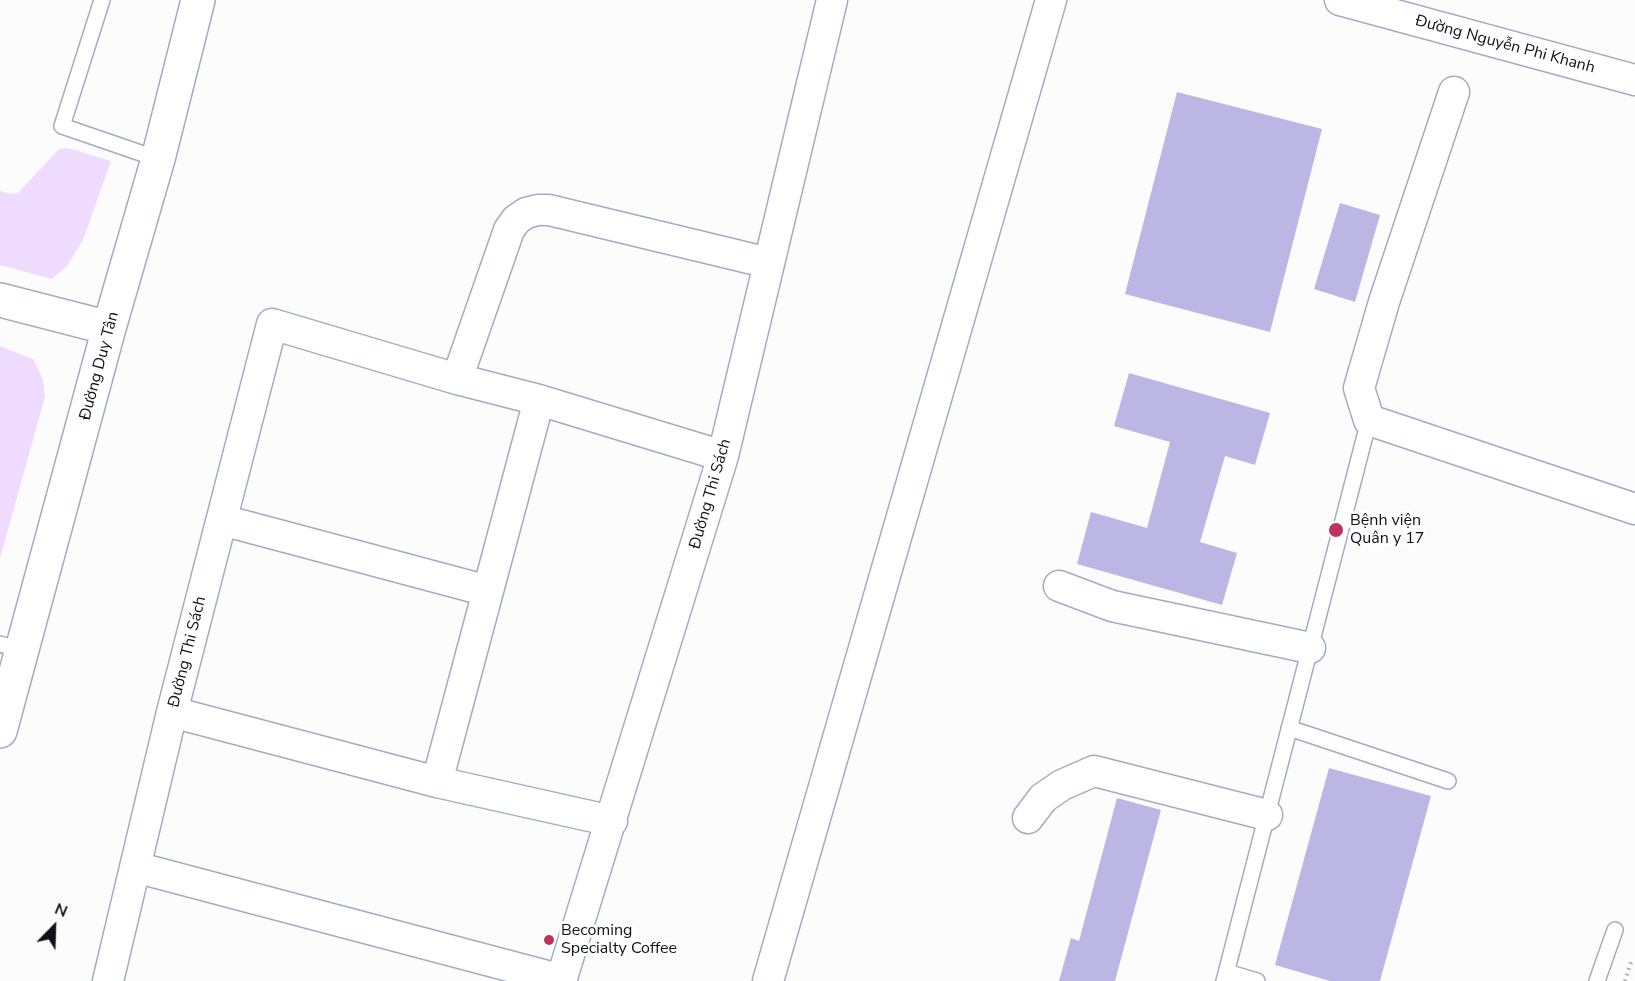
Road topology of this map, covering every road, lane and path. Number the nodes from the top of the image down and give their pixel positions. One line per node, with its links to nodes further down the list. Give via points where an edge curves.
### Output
1 (102, 0): 8 (lane, via 62,126)
2 (198, 0): 8 (street, Đường Duy Tân)
3 (832, 0): 9 (street, Đường Thi Sách)
4 (1051, 0): 35 (street)
5 (1340, 0): 6 (street, Đường Nguyễn Phi Khanh)
6 (1635, 80)
7 (1454, 92): 14 (street, via 1359,388)
8 (158, 159): 11 (street, Đường Duy Tân)
9 (769, 263): 12 (street, via 549,210 526,213 509,230); 15 (street, Đường Thi Sách)
10 (0, 300): 11 (street)
11 (109, 328): 20 (street, Đường Duy Tân)
12 (457, 379): 13 (street); 17 (street, Đường Thi Sách, via 272,324)
13 (538, 400): 15 (street); 19 (street)
14 (1369, 420): 16 (street); 21 (lane)
15 (723, 456): 29 (street, Đường Thi Sách)
16 (1635, 509)
17 (222, 519): 19 (street); 22 (street, Đường Thi Sách)
18 (1059, 586): 21 (street, via 1113,606)
19 (488, 591): 26 (street)
20 (11, 647): 24 (street, Đường Duy Tân)
21 (1310, 648): 23 (lane)
22 (172, 712): 26 (street); 30 (street, Đường Thi Sách)
23 (1289, 728): 25 (lane); 27 (lane)
24 (0, 731)
25 (1448, 781)
26 (437, 782): 29 (street)
27 (1267, 815): 28 (street, via 1094,771 1043,798); 32 (lane)
28 (1028, 818)
29 (612, 821): 33 (street, Đường Thi Sách)
30 (135, 867): 33 (street); 34 (street, Đường Thi Sách)
31 (1615, 930): 37 (lane)
32 (1225, 976): 36 (lane)
33 (562, 980)
34 (108, 981)
35 (768, 981)
36 (1257, 981)
37 (1597, 981)

